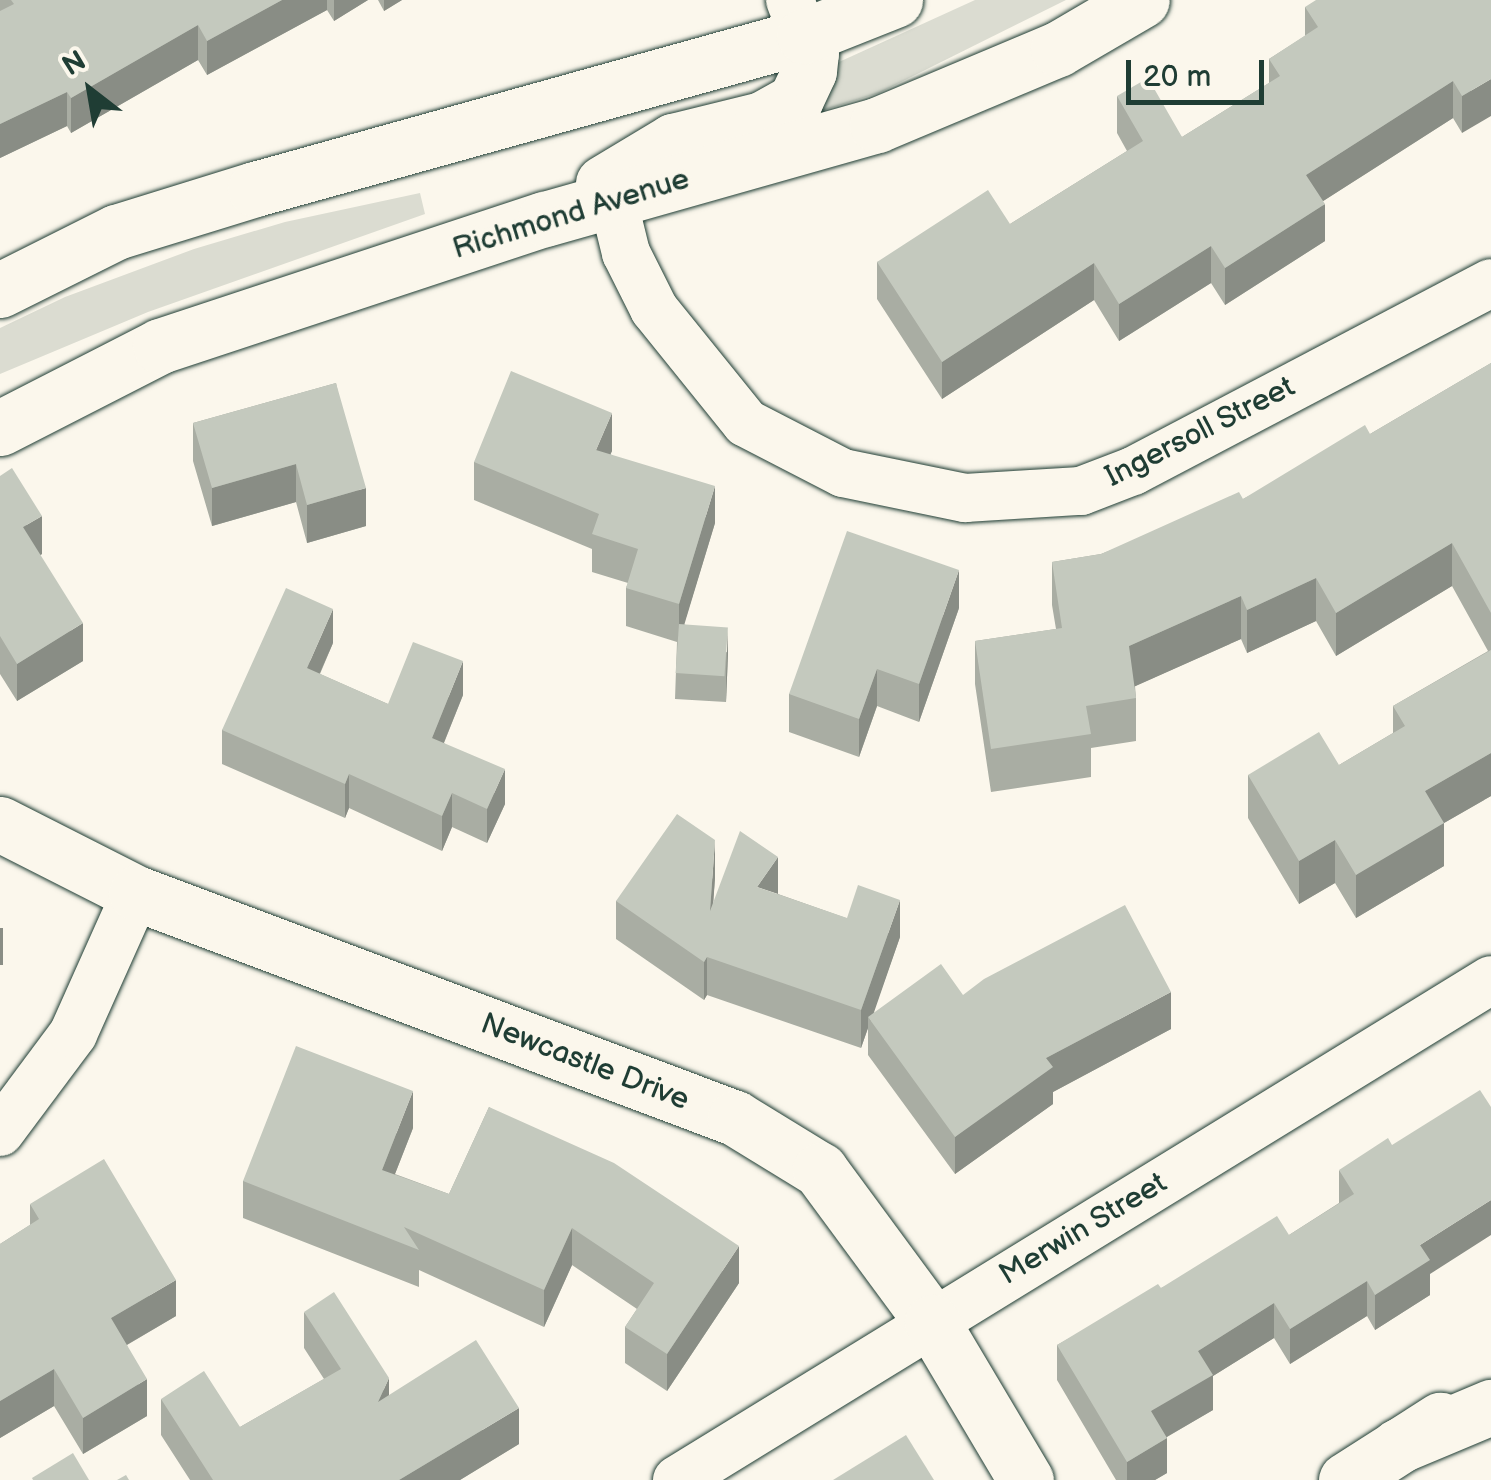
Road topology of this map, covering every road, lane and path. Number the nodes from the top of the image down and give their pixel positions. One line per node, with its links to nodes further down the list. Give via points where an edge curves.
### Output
1 (896, 0): 3 (main road)
2 (1142, 0): 4 (main road, Richmond Avenue, via 1058,49 877,125)
3 (797, 18): 5 (main road, via 812,53 794,102 762,119 672,141); 7 (main road, via 116,232)
4 (613, 200): 5 (main road, Richmond Avenue); 6 (street, Ingersoll Street, via 626,253 654,309 746,423 843,473 965,498 1081,491 1133,471)
5 (545, 219): 8 (main road, Richmond Avenue, via 160,346)
6 (1491, 283)
7 (0, 290)
8 (0, 428)
9 (0, 824): 10 (main road, Newcastle Drive)
10 (136, 893): 12 (street, via 73,1034); 13 (main road, Newcastle Drive, via 735,1118 820,1170)
11 (1491, 980): 13 (street, Merwin Street)
12 (0, 1132)
13 (932, 1322): 17 (street, Merwin Street); 18 (main road, Newcastle Drive)
14 (1491, 1387): 16 (main road)
15 (1491, 1407): 16 (main road)
16 (1398, 1446): 19 (main road)
17 (677, 1480)
18 (1026, 1480)
19 (1346, 1480)

